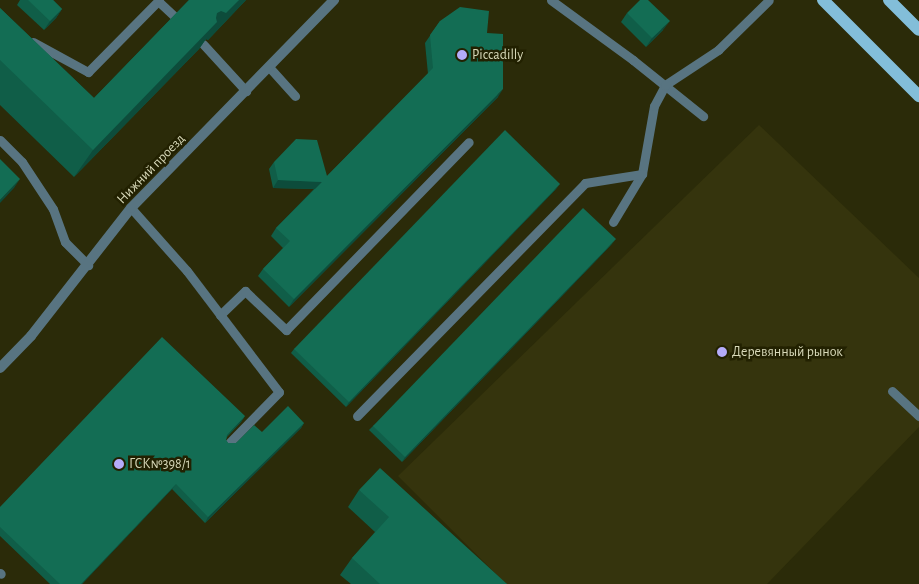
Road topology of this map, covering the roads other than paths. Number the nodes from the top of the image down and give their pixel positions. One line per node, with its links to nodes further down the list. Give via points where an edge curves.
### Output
1 (158, 0): 7 (lane); 9 (lane, via 88,72)
2 (334, 0): 11 (street, Нижний проезд)
3 (551, 0): 12 (lane)
4 (769, 0): 12 (lane, via 718,50)
5 (823, 0): 15 (main road)
6 (889, 0): 8 (main road)
7 (177, 19)
8 (919, 30)
9 (28, 38)
10 (203, 44): 13 (lane)
11 (269, 67): 13 (street, Нижний проезд); 14 (lane)
12 (665, 85): 16 (lane); 19 (lane, via 654,106)
13 (246, 91): 20 (street, Нижний проезд)
14 (295, 96)
15 (919, 96)
16 (703, 116)
17 (0, 140): 22 (lane, via 22,162 53,209 64,242)
18 (469, 142): 23 (lane, via 286,330 245,291)
19 (642, 174): 21 (lane); 26 (lane, via 585,183)
20 (132, 208): 22 (street, Нижний проезд); 23 (lane)
21 (613, 222)
22 (88, 265): 24 (street, Нижний проезд, via 32,336)
23 (220, 315): 28 (lane, via 280,392)
24 (0, 368)
25 (892, 391): 27 (lane)
26 (357, 416)
27 (919, 416)
28 (228, 444)

